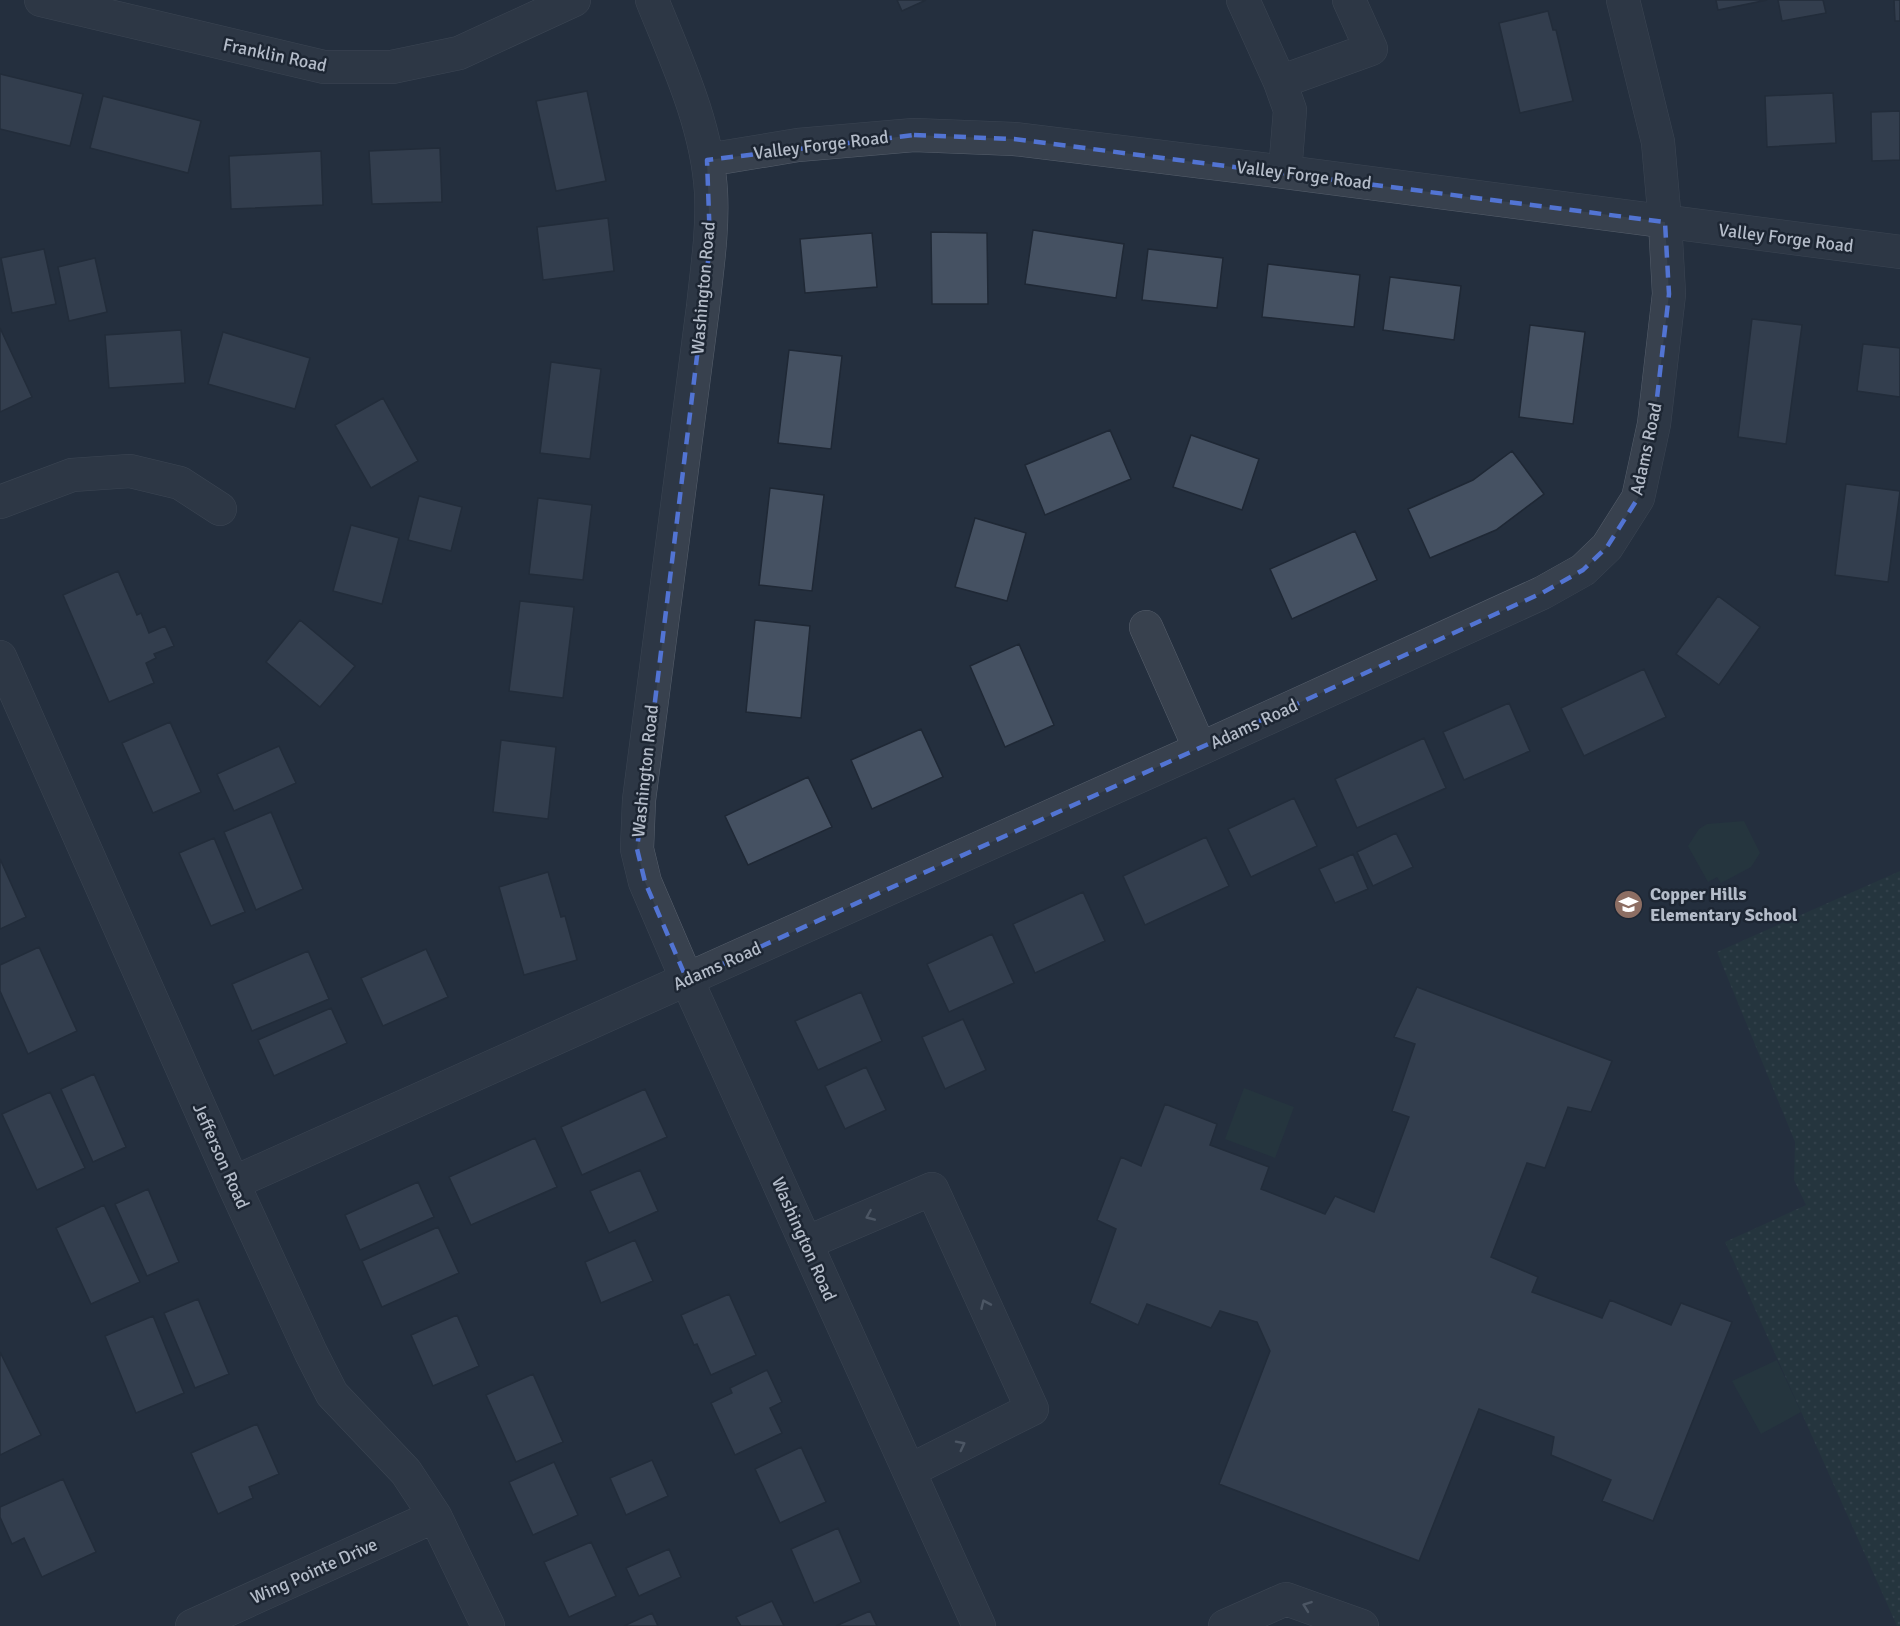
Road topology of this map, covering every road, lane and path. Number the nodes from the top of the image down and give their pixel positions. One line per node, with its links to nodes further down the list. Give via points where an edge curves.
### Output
1 (40, 0): 2 (street, Franklin Road, via 324,68 392,68 459,53)
2 (574, 0)
3 (652, 0): 8 (street, Washington Road, via 694,106)
4 (1244, 0): 7 (street)
5 (1349, 0): 7 (street, via 1371,49)
6 (1623, 0): 10 (street, Adams Road, via 1658,142)
7 (1280, 82): 9 (street, via 1290,110)
8 (706, 160): 9 (street, Valley Forge Road, via 798,145 914,135 1014,139); 17 (street, Washington Road, via 711,193 703,307 639,800 637,849 645,882)
9 (1285, 172): 10 (street, Valley Forge Road)
10 (1665, 222): 11 (street, Valley Forge Road); 16 (street, Adams Road, via 1669,294 1654,424 1638,498 1607,547 1583,570 1542,593)
11 (1900, 252)
12 (0, 502): 13 (street, via 72,476 130,471 180,483)
13 (220, 509)
14 (1146, 627): 16 (street, Adams Road)
15 (0, 657): 18 (street, Jefferson Road)
16 (1200, 749): 17 (street, Adams Road)
17 (687, 980): 18 (street, Adams Road); 19 (street, Washington Road)
18 (233, 1183): 21 (street, Jefferson Road, via 332,1394 406,1472)
19 (806, 1243): 20 (street, Washington Road); 20 (street, one-way to 19, via 1032,1409 947,1220 932,1189)
20 (909, 1471): 24 (street, Washington Road)
21 (435, 1516): 22 (street, Wing Pointe Drive); 23 (street, Jefferson Road)
22 (192, 1626)
23 (488, 1626)
24 (979, 1626)
25 (1225, 1626): 26 (street, one-way to 25, via 1286,1599)
26 (1362, 1626)

